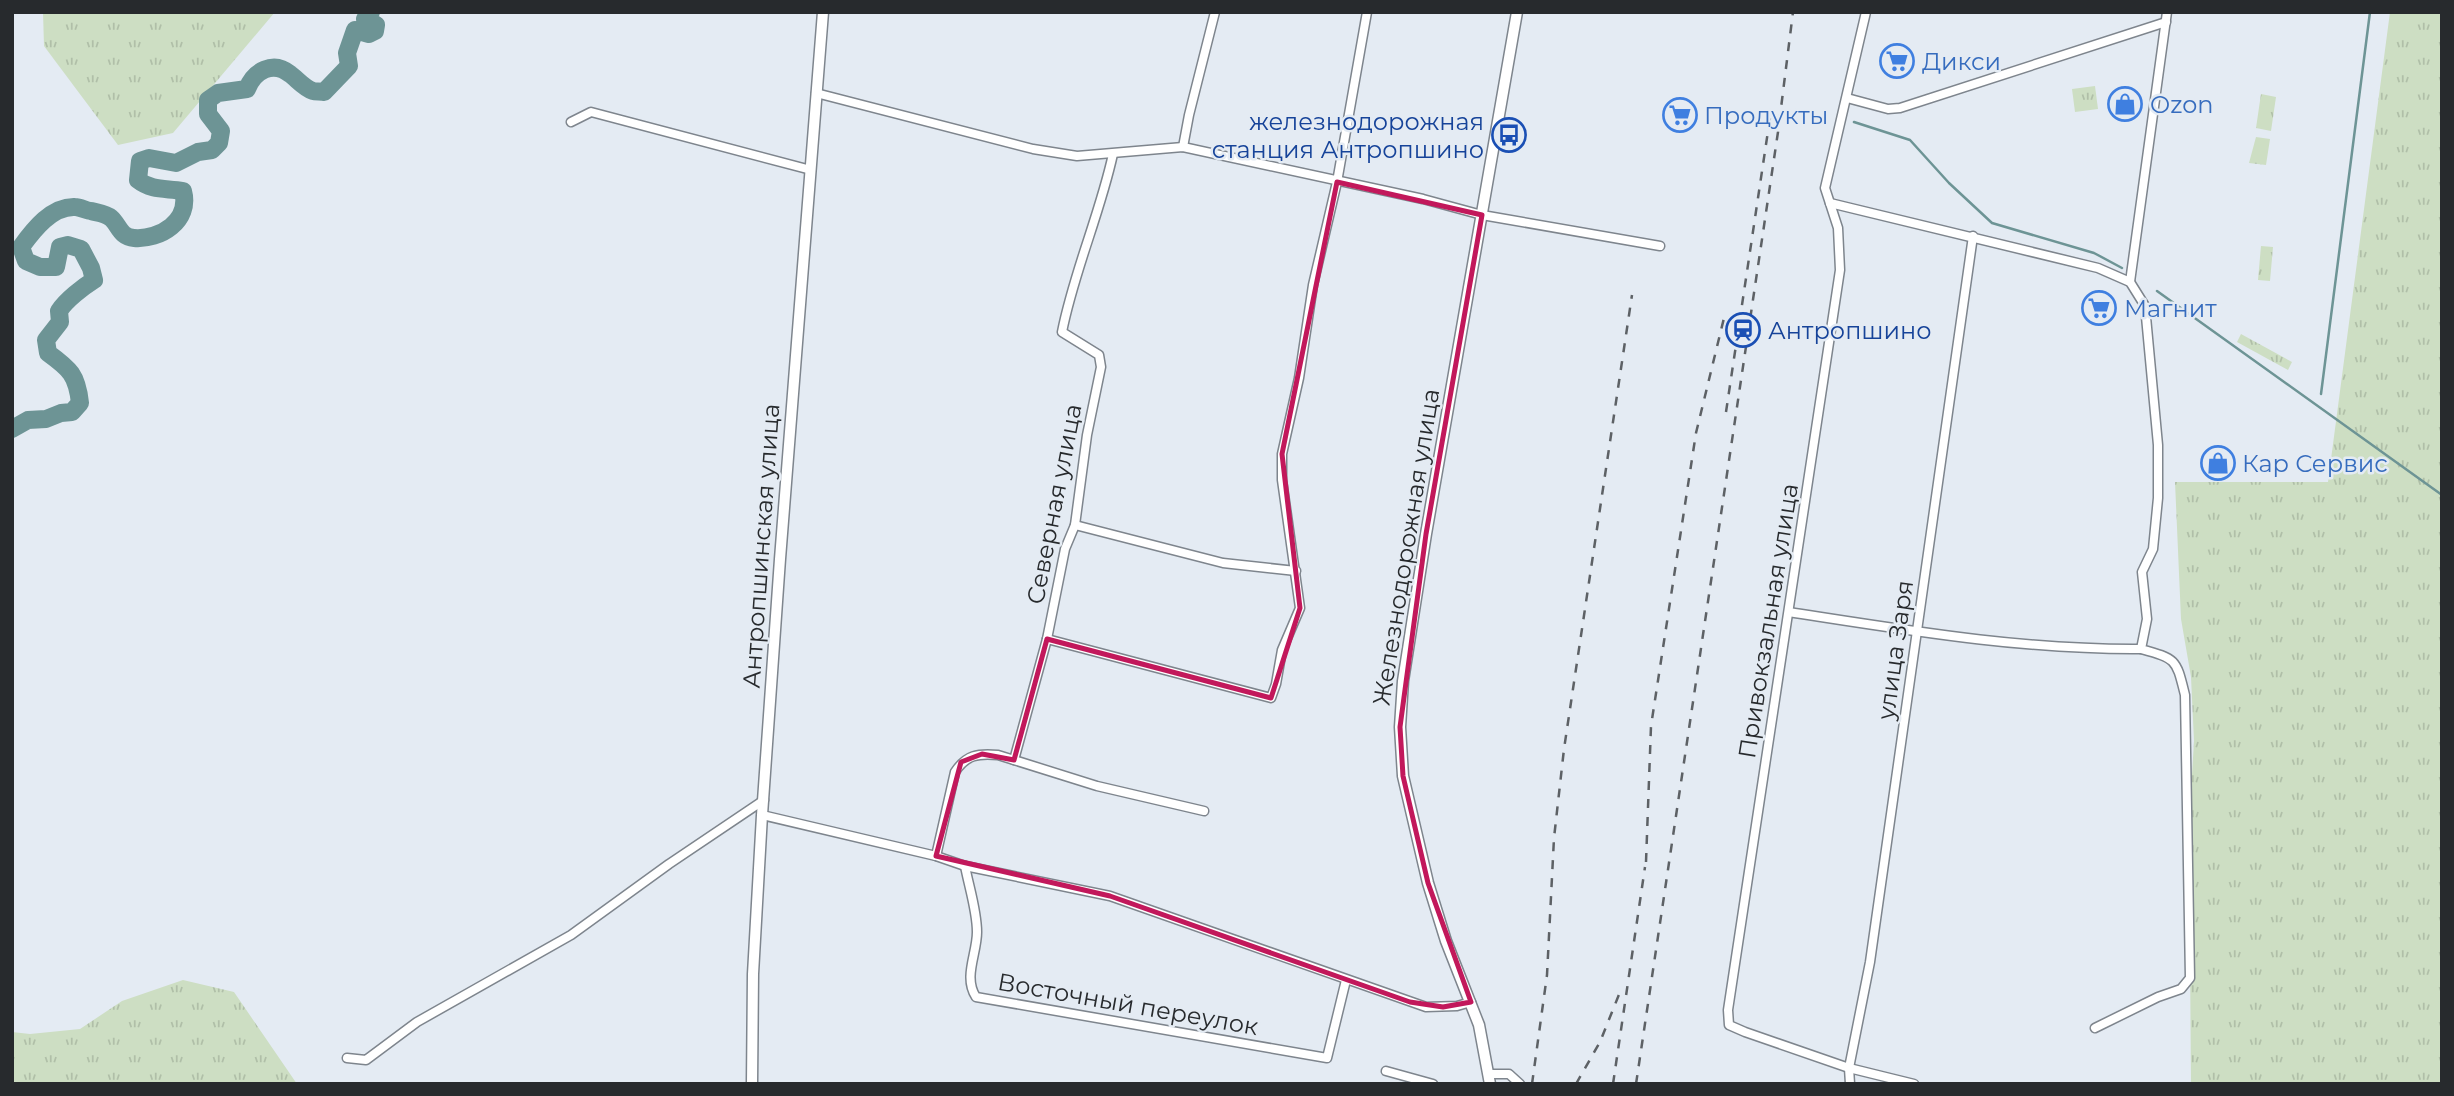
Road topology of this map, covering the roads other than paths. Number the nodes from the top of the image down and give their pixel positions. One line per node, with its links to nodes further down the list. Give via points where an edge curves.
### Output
1 (823, 12): 8 (street, Антропшинская улица)
2 (1215, 12): 11 (street)
3 (1367, 12): 14 (street)
4 (1517, 12): 16 (street, Железнодорожная улица)
5 (1866, 12): 9 (street, Привокзальная улица)
6 (2167, 12): 7 (street)
7 (2166, 22): 9 (street, via 1900,108); 19 (street)
8 (816, 93): 12 (street, via 1033,149 1077,156); 13 (street, Антропшинская улица)
9 (1847, 98): 15 (street, Привокзальная улица, via 1825,188)
10 (571, 122): 13 (street, via 591,112)
11 (1183, 147): 12 (street); 14 (street)
12 (1113, 154): 20 (street, Северная улица, via 1062,332 1099,355 1101,367)
13 (811, 170): 27 (street, Антропшинская улица)
14 (1337, 182): 16 (street); 21 (street, via 1282,454)
15 (1830, 203): 17 (street); 22 (street, Привокзальная улица, via 1838,228 1840,270)
16 (1482, 215): 18 (street); 33 (street, Железнодорожная улица, via 1409,644 1400,727 1403,776 1428,883)
17 (1973, 236): 19 (street); 23 (street, улица Заря)
18 (1660, 246)
19 (2131, 279): 25 (street, via 2145,306 2158,445 2153,549 2142,572 2147,619)
20 (1075, 525): 21 (street, via 1223,563); 24 (street, Северная улица, via 1065,549)
21 (1296, 571): 24 (street, via 1300,608 1282,650 1270,698)
22 (1789, 612): 23 (street); 36 (street, Привокзальная улица, via 1729,1025)
23 (1917, 632): 25 (street, via 2080,649); 36 (street, улица Заря, via 1870,962)
24 (1047, 639): 26 (street, Северная улица)
25 (2141, 649): 34 (street, via 2170,657 2179,667 2185,695 2190,978 2181,989)
26 (1014, 760): 28 (street, via 1097,786); 30 (street, via 982,754 961,762 954,772)
27 (764, 800): 29 (street, Антропшинская улица); 35 (street, via 571,935 417,1022 366,1060)
28 (1204, 811)
29 (762, 815): 30 (street); 39 (street, Антропшинская улица)
30 (936, 856): 31 (street)
31 (965, 866): 32 (street, via 1110,896); 32 (street, Восточный переулок, via 977,931 970,975 970,989 976,998 1327,1058)
32 (1346, 980): 33 (street, via 1426,1007)
33 (1471, 1002): 38 (street, Железнодорожная улица)
34 (2095, 1028)
35 (348, 1058)
36 (1849, 1068): 42 (street, улица Заря); 43 (street)
37 (1386, 1070): 40 (street)
38 (1490, 1079): 41 (street, via 1509,1074)
39 (752, 1084)
40 (1433, 1084)
41 (1520, 1084)
42 (1850, 1084)
43 (1914, 1084)

